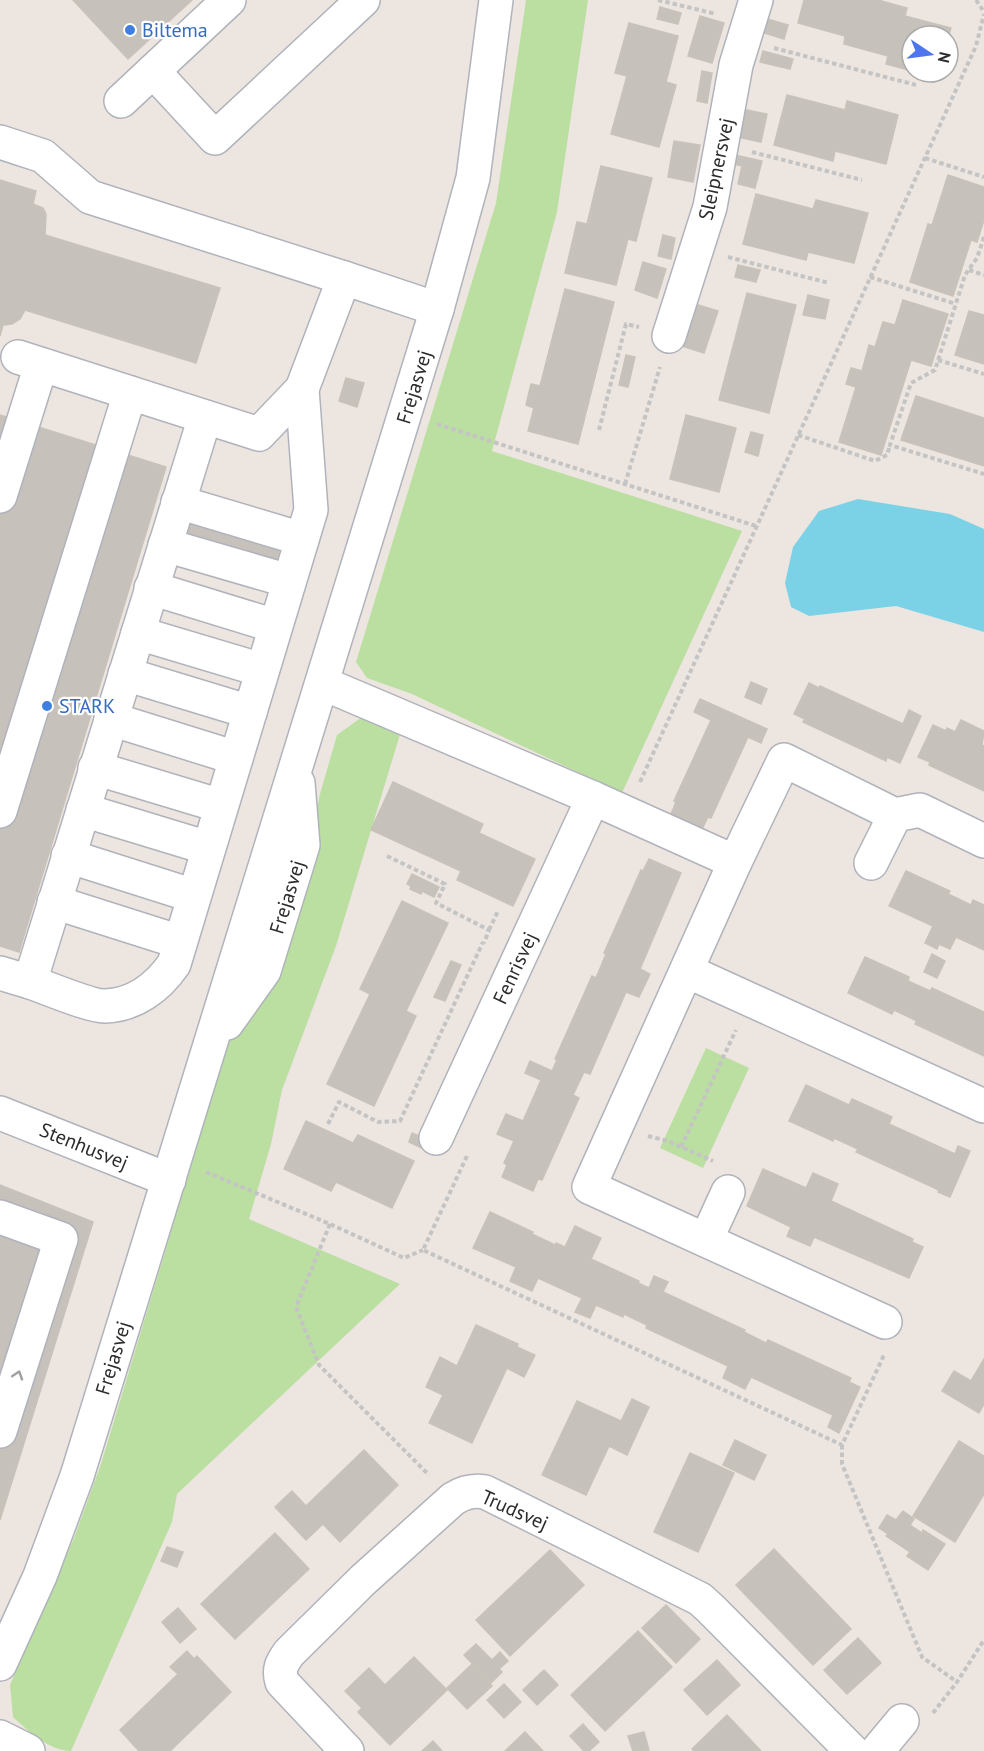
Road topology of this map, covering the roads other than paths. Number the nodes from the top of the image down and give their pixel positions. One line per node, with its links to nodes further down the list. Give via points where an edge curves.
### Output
1 (229, 0): 5 (street)
2 (363, 0): 5 (street, via 215,138)
3 (496, 0): 9 (street, Frejasvej, via 473,178)
4 (749, 21): 10 (street, Sleipnersvej, via 736,65 710,207)
5 (153, 71): 6 (street)
6 (121, 101)
7 (0, 142): 8 (street, via 43,156 90,197)
8 (344, 278): 9 (street); 11 (street)
9 (437, 309): 24 (street, Frejasvej)
10 (669, 336)
11 (302, 389): 13 (street, via 259,434); 16 (street, via 311,510)
12 (130, 393): 13 (street); 14 (street, via 29,361); 32 (street)
13 (205, 417): 15 (street)
14 (0, 496)
15 (178, 502): 16 (street); 17 (street)
16 (302, 539): 18 (street)
17 (165, 545): 18 (street); 19 (street)
18 (289, 580): 20 (street)
19 (151, 588): 20 (street); 21 (street)
20 (275, 626): 22 (street)
21 (138, 633): 22 (street); 23 (street)
22 (262, 670): 25 (street)
23 (125, 674): 25 (street); 26 (street)
24 (322, 683): 29 (street); 47 (street, Frejasvej)
25 (250, 712): 27 (street)
26 (111, 720): 27 (street); 28 (street)
27 (236, 758): 30 (street)
28 (95, 768): 30 (street); 31 (street)
29 (593, 798): 37 (street); 46 (street, Fenrisvej)
30 (221, 806): 35 (street)
31 (83, 810): 35 (street); 36 (street)
32 (0, 811)
33 (895, 815): 34 (street, via 920,810); 37 (street, via 784,760); 38 (street)
34 (984, 841)
35 (208, 848): 39 (street)
36 (68, 856): 39 (street); 40 (street)
37 (735, 862): 42 (street)
38 (871, 863)
39 (194, 896): 41 (street)
40 (54, 902): 41 (street); 43 (street)
41 (180, 942): 43 (street, via 174,964 163,980 129,1002 103,1006)
42 (687, 971): 44 (street); 50 (street, via 590,1187)
43 (15, 977)
44 (984, 1106)
45 (0, 1113): 47 (street, Stenhusvej)
46 (436, 1138)
47 (172, 1169): 53 (street, Frejasvej, via 77,1476 40,1575)
48 (728, 1191): 50 (street)
49 (0, 1216): 52 (street, one-way to 49, via 61,1239)
50 (706, 1240): 51 (street)
51 (885, 1323)
52 (0, 1431)
53 (0, 1664)
54 (902, 1721): 59 (street)
55 (0, 1737): 56 (street)
56 (28, 1751)
57 (347, 1751): 58 (street, Trudsvej, via 282,1682 282,1662 363,1580 453,1499 469,1492 485,1492 700,1599)
58 (852, 1751)
59 (877, 1751)

